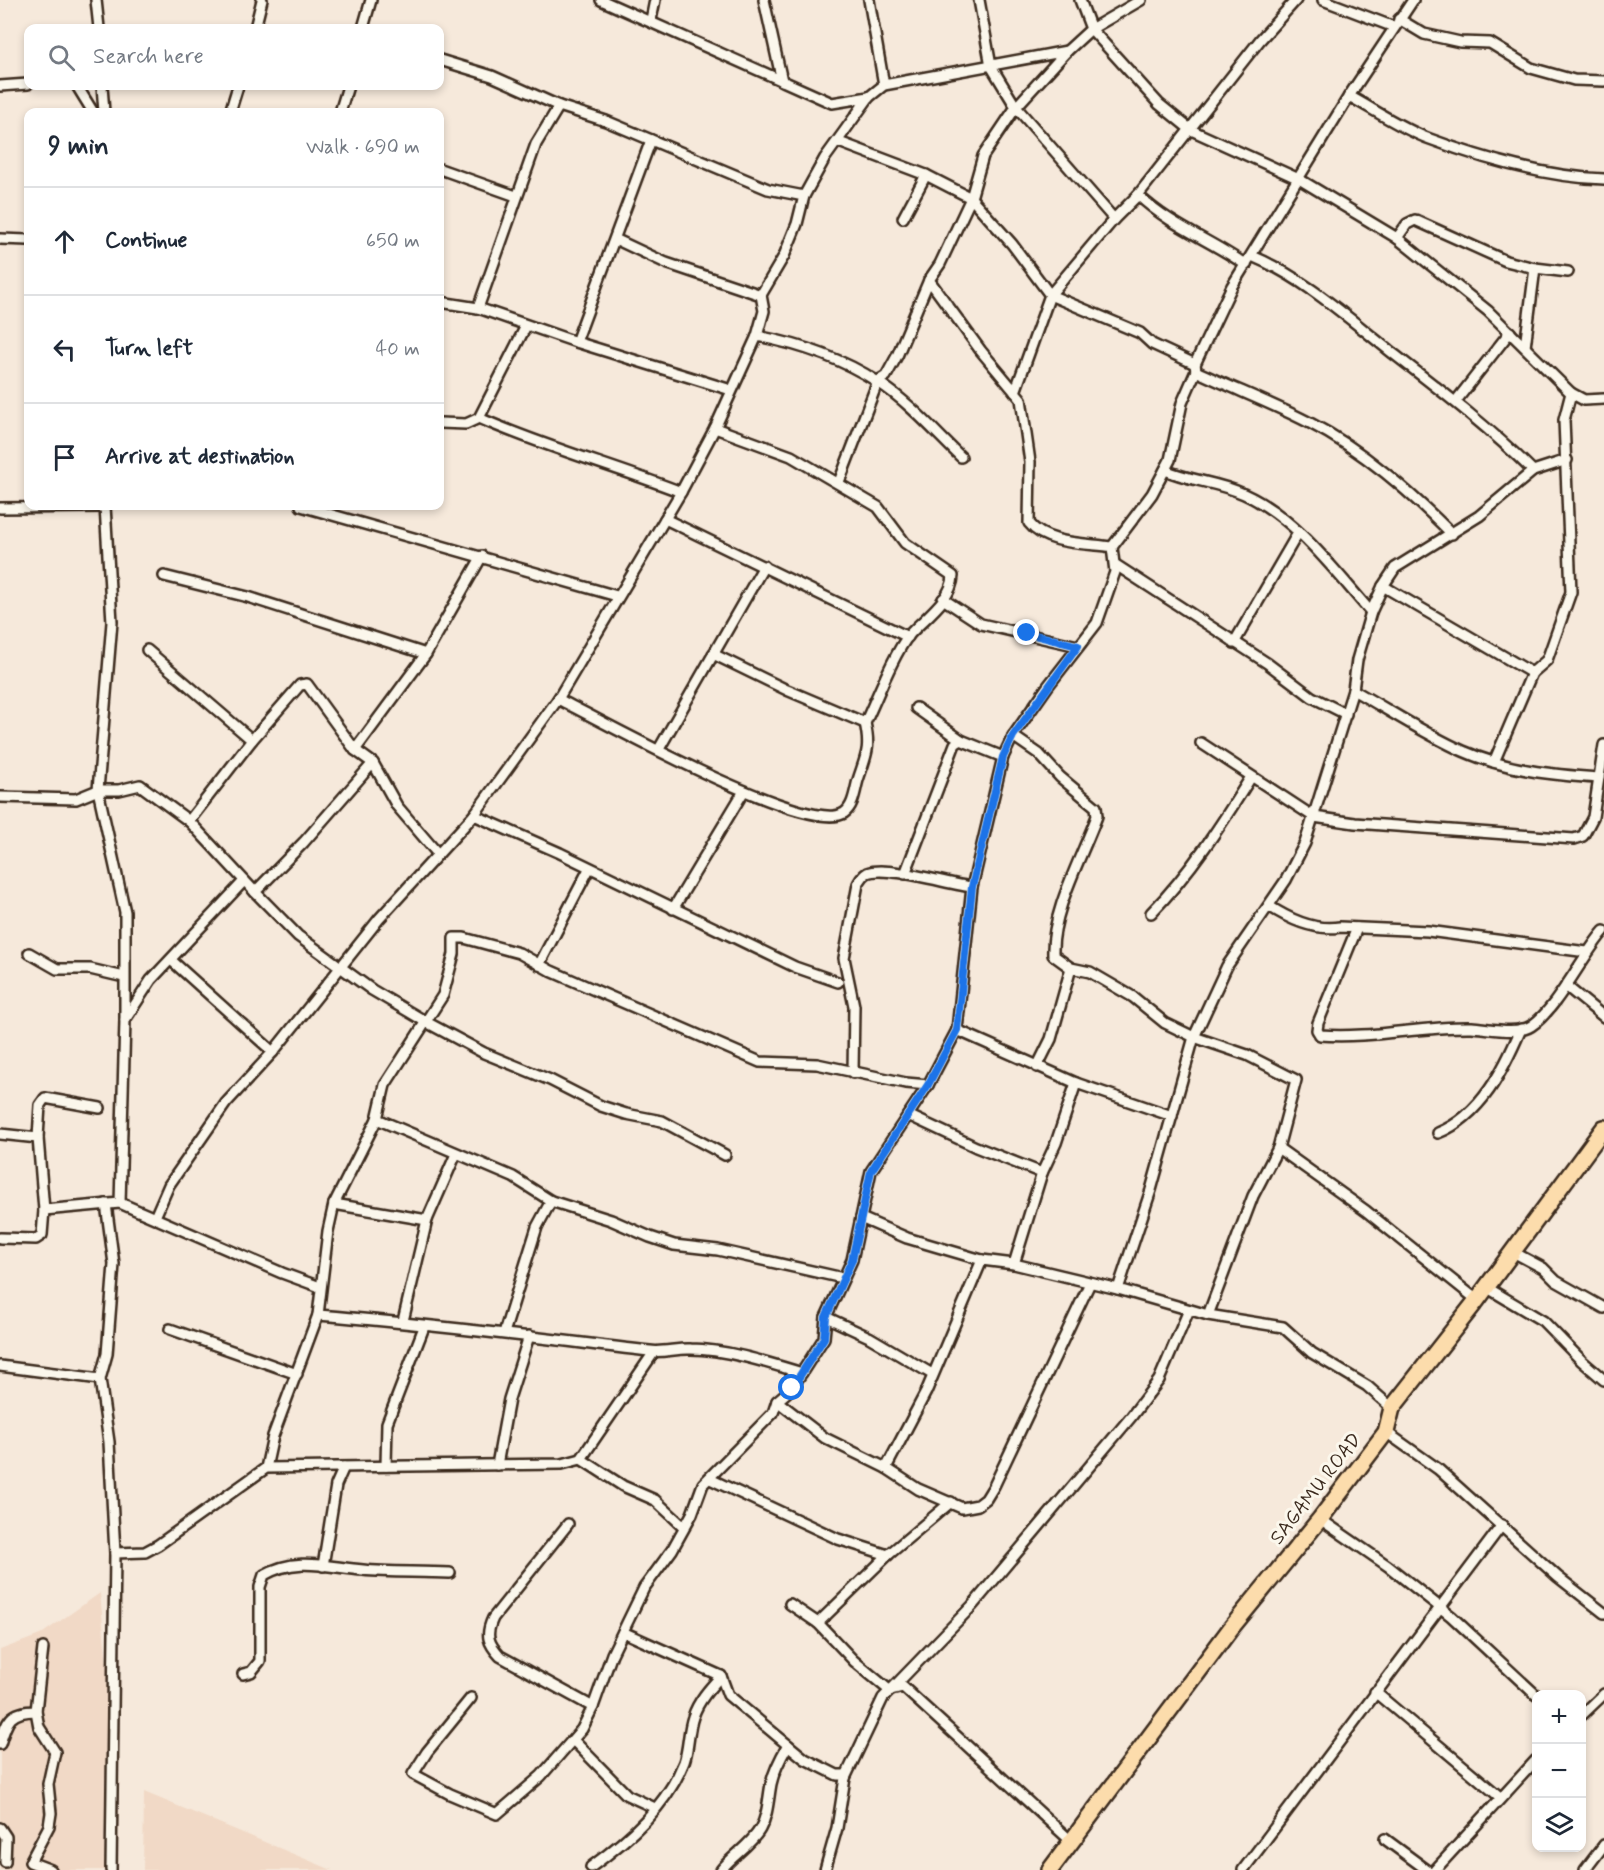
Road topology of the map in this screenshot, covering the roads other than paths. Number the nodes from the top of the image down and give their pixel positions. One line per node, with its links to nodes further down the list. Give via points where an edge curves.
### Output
1 (96, 0): 16 (street)
2 (262, 0): 17 (street)
3 (371, 0): 18 (street)
4 (601, 0): 14 (street)
5 (655, 0): 14 (street)
6 (764, 0): 23 (street)
7 (869, 0): 26 (street)
8 (979, 0): 22 (street)
9 (1080, 0): 19 (street)
10 (1141, 0): 19 (street)
11 (1296, 0): 40 (street)
12 (1323, 0): 15 (street)
13 (1413, 0): 15 (street)
14 (651, 20): 23 (street)
15 (1397, 23): 24 (street, via 1460,42 1490,43 1531,68 1574,80); 32 (street)
16 (99, 24)
17 (256, 24)
18 (364, 24)
19 (1091, 29): 20 (street); 40 (street, via 1159,104)
20 (1066, 51): 22 (street); 35 (street)
21 (444, 61): 34 (street, via 492,76)
22 (991, 66): 26 (street); 35 (street)
23 (782, 81): 33 (street, via 826,102)
24 (1604, 81)
25 (24, 84): 27 (street)
26 (884, 85): 33 (street)
27 (0, 86)
28 (79, 90): 36 (street)
29 (102, 90): 37 (street)
30 (237, 90): 38 (street)
31 (347, 90): 39 (street)
32 (1349, 96): 45 (street); 46 (street, via 1429,139 1538,172)
33 (870, 97): 42 (street)
34 (559, 106): 41 (street); 48 (street, via 536,144)
35 (1016, 107): 50 (street, via 983,156); 52 (street)
36 (91, 108)
37 (104, 108)
38 (231, 108)
39 (341, 108)
40 (1191, 130): 45 (street); 47 (street)
41 (651, 140): 49 (street, via 768,189); 53 (street)
42 (839, 142): 44 (street); 49 (street, via 825,158)
43 (444, 170): 48 (street)
44 (926, 175): 50 (street); 51 (street)
45 (1299, 179): 54 (street); 57 (street)
46 (1604, 179)
47 (1138, 195): 52 (street); 58 (street, via 1177,226 1226,250)
48 (516, 196): 65 (street)
49 (804, 196): 62 (street, via 784,256)
50 (971, 198): 61 (street); 63 (street)
51 (903, 218)
52 (1114, 219): 63 (street)
53 (615, 238): 62 (street, via 666,263); 69 (street)
54 (1397, 238): 59 (street, via 1415,220 1506,261); 67 (street)
55 (0, 239): 56 (street)
56 (24, 240)
57 (1252, 255): 58 (street); 77 (street, via 1292,277)
58 (1246, 265): 71 (street, via 1216,316)
59 (1535, 268): 60 (street); 70 (street)
60 (1568, 272)
61 (929, 280): 72 (street, via 897,356 886,376); 74 (street)
62 (760, 295): 68 (street, via 764,311)
63 (1050, 295): 71 (street, via 1140,333); 74 (street)
64 (444, 303): 65 (street)
65 (478, 308): 66 (street)
66 (526, 326): 69 (street); 78 (street)
67 (1510, 332): 70 (street); 77 (street)
68 (757, 336): 72 (street, via 812,351); 73 (street)
69 (576, 342): 73 (street)
70 (1525, 347): 75 (street)
71 (1196, 368): 83 (street, via 1182,403 1174,447); 93 (street, via 1311,423 1350,447 1412,494)
72 (878, 381): 81 (street); 85 (street)
73 (731, 390): 80 (street)
74 (1015, 392): 94 (street, via 1023,408 1030,462 1029,523 1034,530 1058,540)
75 (1571, 393): 76 (street, via 1584,400); 82 (street, via 1564,420)
76 (1604, 399)
77 (1456, 401): 84 (street)
78 (479, 418): 79 (street, via 466,424); 86 (street)
79 (444, 423)
80 (715, 428): 85 (street, via 791,456); 86 (street)
81 (961, 457)
82 (1567, 460): 84 (street); 109 (street, via 1571,592 1547,660)
83 (1165, 470): 92 (street, via 1244,494); 94 (street, via 1152,494)
84 (1533, 471): 93 (street)
85 (839, 482): 101 (street, via 878,507 905,543 953,576)
86 (681, 492): 91 (street)
87 (0, 508): 88 (street)
88 (24, 508)
89 (105, 510): 127 (street, via 112,622)
90 (315, 510): 95 (street)
91 (665, 519): 97 (street); 100 (street)
92 (1298, 533): 102 (street); 104 (street)
93 (1452, 534): 99 (street, via 1395,568)
94 (1112, 546): 96 (street)
95 (482, 556): 100 (street); 107 (street)
96 (1116, 565): 104 (street); 105 (street, via 1097,623)
97 (764, 566): 103 (street); 108 (street)
98 (164, 576): 107 (street, via 248,597)
99 (1383, 586): 102 (street); 109 (street)
100 (617, 596): 111 (street)
101 (943, 599): 103 (street); 105 (street, via 981,624)
102 (1371, 612): 110 (street)
103 (908, 637): 114 (street)
104 (1234, 643): 113 (street, via 1312,697)
105 (1078, 646): 115 (street)
106 (147, 650): 116 (street)
107 (426, 654): 121 (street)
108 (713, 654): 114 (street); 120 (street)
109 (1532, 674): 123 (street)
110 (1353, 690): 113 (street); 123 (street, via 1462,751)
111 (558, 699): 120 (street); 130 (street)
112 (916, 708): 117 (street)
113 (1346, 714): 131 (street)
114 (865, 723): 128 (street, via 870,744 852,804 844,813 812,816 772,804)
115 (1013, 736): 122 (street); 149 (street, via 1096,807 1097,816 1053,936 1053,955)
116 (252, 740): 121 (street, via 300,685 307,684); 132 (street)
117 (961, 740): 122 (street); 135 (street, via 955,744)
118 (1201, 743): 125 (street)
119 (1604, 745): 126 (street)
120 (659, 749): 128 (street)
121 (356, 750): 124 (street)
122 (1003, 757): 137 (street)
123 (1494, 762): 126 (street, via 1544,774)
124 (373, 763): 133 (street, via 397,806); 138 (street)
125 (1251, 777): 131 (street); 141 (street, via 1212,840)
126 (1599, 778): 131 (street, via 1589,829 1574,839)
127 (98, 790): 129 (street, via 76,799); 132 (street, via 140,784); 150 (street, via 125,912)
128 (744, 790): 140 (street)
129 (0, 797)
130 (474, 815): 133 (street); 134 (street)
131 (1314, 817): 139 (street, via 1305,843)
132 (189, 821): 136 (street)
133 (438, 854): 148 (street)
134 (589, 869): 140 (street); 147 (street)
135 (906, 874): 137 (street); 161 (street, via 870,872 858,884 844,958 854,1006)
136 (244, 881): 138 (street); 146 (street)
137 (972, 887): 157 (street)
138 (255, 892): 148 (street, via 298,936)
139 (1269, 906): 142 (street, via 1286,917 1329,929); 158 (street, via 1227,966)
140 (674, 909): 151 (street, via 795,967)
141 (1151, 913)
142 (1357, 928): 144 (street, via 1428,931); 156 (street, via 1318,1023 1320,1035 1468,1027)
143 (1604, 931): 144 (street)
144 (1587, 951): 152 (street)
145 (29, 953): 150 (street, via 57,969 90,969)
146 (171, 960): 154 (street); 159 (street)
147 (539, 965): 155 (street, via 519,953 454,938 443,996); 161 (street, via 760,1062 817,1064)
148 (341, 967): 155 (street, via 385,999); 159 (street)
149 (1071, 968): 158 (street, via 1090,972); 160 (street, via 1051,1039)
150 (124, 977): 154 (street)
151 (838, 982)
152 (1566, 986): 153 (street); 156 (street, via 1530,1027)
153 (1604, 1017)
154 (125, 1020): 177 (street)
155 (428, 1023): 167 (street, via 385,1084); 174 (street, via 601,1106 662,1121)
156 (1521, 1029): 170 (street, via 1481,1101 1471,1113)
157 (957, 1030): 160 (street); 163 (street)
158 (1194, 1037): 166 (street); 172 (street, via 1246,1055 1296,1080)
159 (273, 1052): 181 (street, via 226,1103 192,1149)
160 (1037, 1067): 162 (street)
161 (853, 1072): 163 (street)
162 (1076, 1083): 166 (street); 175 (street)
163 (928, 1085): 165 (street)
164 (100, 1108): 171 (street, via 45,1098 40,1105)
165 (908, 1115): 175 (street); 182 (street, via 871,1171)
166 (1173, 1116): 192 (street)
167 (377, 1119): 173 (street); 179 (street)
168 (1604, 1128): 185 (highway, SAGAMU ROAD)
169 (0, 1134): 171 (street)
170 (1438, 1134)
171 (38, 1138): 180 (street)
172 (1278, 1148): 193 (street, via 1366,1210); 197 (street, via 1253,1196)
173 (456, 1154): 176 (street, via 513,1177); 183 (street)
174 (725, 1155)
175 (1042, 1173): 187 (street)
176 (551, 1200): 188 (street, via 674,1245 718,1250); 202 (street, via 537,1227)
177 (120, 1203): 178 (street); 181 (street)
178 (106, 1204): 180 (street); 209 (street, via 114,1264 108,1345)
179 (334, 1204): 183 (street); 190 (street)
180 (44, 1210): 184 (street, via 42,1235 36,1239)
181 (155, 1217): 190 (street)
182 (861, 1218): 186 (street, via 907,1239); 188 (street, via 852,1260)
183 (427, 1220): 199 (street)
184 (0, 1238)
185 (1513, 1252): 191 (highway, SAGAMU ROAD); 194 (street)
186 (982, 1260): 187 (street); 208 (street)
187 (1014, 1264): 189 (street)
188 (843, 1278): 198 (street)
189 (1090, 1283): 192 (street); 221 (street, via 986,1499 962,1508)
190 (320, 1287): 196 (street)
191 (1486, 1287): 193 (highway, SAGAMU ROAD); 210 (street, via 1543,1321)
192 (1118, 1289): 195 (street)
193 (1477, 1300): 212 (highway, SAGAMU ROAD)
194 (1604, 1308)
195 (1189, 1310): 197 (street); 238 (street, via 1159,1380 1131,1417 972,1606)
196 (318, 1315): 199 (street); 207 (street)
197 (1208, 1315): 212 (street, via 1283,1327 1312,1353 1367,1386)
198 (826, 1317): 206 (street, via 824,1338); 208 (street)
199 (403, 1321): 200 (street)
200 (424, 1327): 202 (street); 216 (street, via 387,1423)
201 (170, 1329): 207 (street)
202 (504, 1333): 203 (street)
203 (529, 1336): 204 (street); 215 (street, via 509,1399)
204 (654, 1352): 206 (street, via 691,1348); 214 (street)
205 (0, 1366): 209 (street)
206 (802, 1373): 211 (street)
207 (297, 1374): 218 (street, via 273,1436)
208 (932, 1374): 219 (street)
209 (100, 1379): 226 (street, via 109,1442)
210 (1604, 1380)
211 (777, 1401): 219 (street, via 825,1438); 220 (street, via 773,1413)
212 (1392, 1408): 213 (highway, SAGAMU ROAD)
213 (1386, 1432): 222 (highway, SAGAMU ROAD); 224 (street, via 1438,1469)
214 (581, 1459): 215 (street, via 562,1464); 225 (street, via 623,1486 655,1500)
215 (497, 1465): 216 (street)
216 (386, 1466): 217 (street)
217 (344, 1467): 218 (street); 228 (street, via 336,1485)
218 (266, 1468): 226 (street, via 158,1545 145,1552)
219 (886, 1468): 221 (street, via 918,1489)
220 (710, 1479): 225 (street, via 703,1484); 227 (street, via 838,1539)
221 (951, 1502): 227 (street)
222 (1320, 1519): 231 (street, via 1389,1566); 255 (highway, SAGAMU ROAD, via 1231,1628)
223 (568, 1524): 243 (street, via 487,1630 489,1644 500,1656)
224 (1502, 1525): 231 (street); 232 (street)
225 (684, 1527): 234 (street, via 644,1588)
226 (115, 1553): 261 (street)
227 (888, 1555): 233 (street)
228 (323, 1566): 229 (street); 236 (street, via 286,1564 264,1575 260,1587 260,1661 251,1672)
229 (450, 1573)
230 (790, 1604): 233 (street)
231 (1438, 1607): 239 (street); 240 (street)
232 (1604, 1613)
233 (818, 1623): 238 (street)
234 (623, 1632): 237 (street); 243 (street)
235 (43, 1648): 245 (street)
236 (243, 1674)
237 (721, 1676): 248 (street, via 728,1695); 252 (street, via 705,1694 693,1717 685,1760)
238 (889, 1690): 250 (street); 255 (street, via 903,1687)
239 (1532, 1691)
240 (1376, 1692): 251 (street); 265 (street)
241 (1604, 1694): 244 (street)
242 (471, 1698): 246 (street, via 413,1774 496,1814 541,1776 560,1751)
243 (593, 1707): 246 (street)
244 (1586, 1710)
245 (36, 1711): 247 (street, via 21,1711 11,1717); 260 (street, via 39,1727 56,1752 48,1784 49,1826 30,1862)
246 (574, 1741): 252 (street, via 627,1795)
247 (0, 1744)
248 (788, 1745): 250 (street, via 805,1759); 262 (street, via 771,1782 768,1811 761,1828)
249 (1532, 1764): 251 (street)
250 (845, 1778): 263 (street)
251 (1500, 1797): 267 (street)
252 (656, 1808): 258 (street, via 622,1844)
253 (0, 1828): 257 (street, via 6,1837)
254 (1385, 1839): 266 (street)
255 (1071, 1841): 264 (highway, SAGAMU ROAD)
256 (1604, 1845): 259 (street)
257 (5, 1862)
258 (591, 1867)
259 (1590, 1868)
260 (51, 1870)
261 (111, 1870)
262 (722, 1870)
263 (825, 1870)
264 (1050, 1870)
265 (1243, 1870)
266 (1427, 1870)
267 (1435, 1870)

